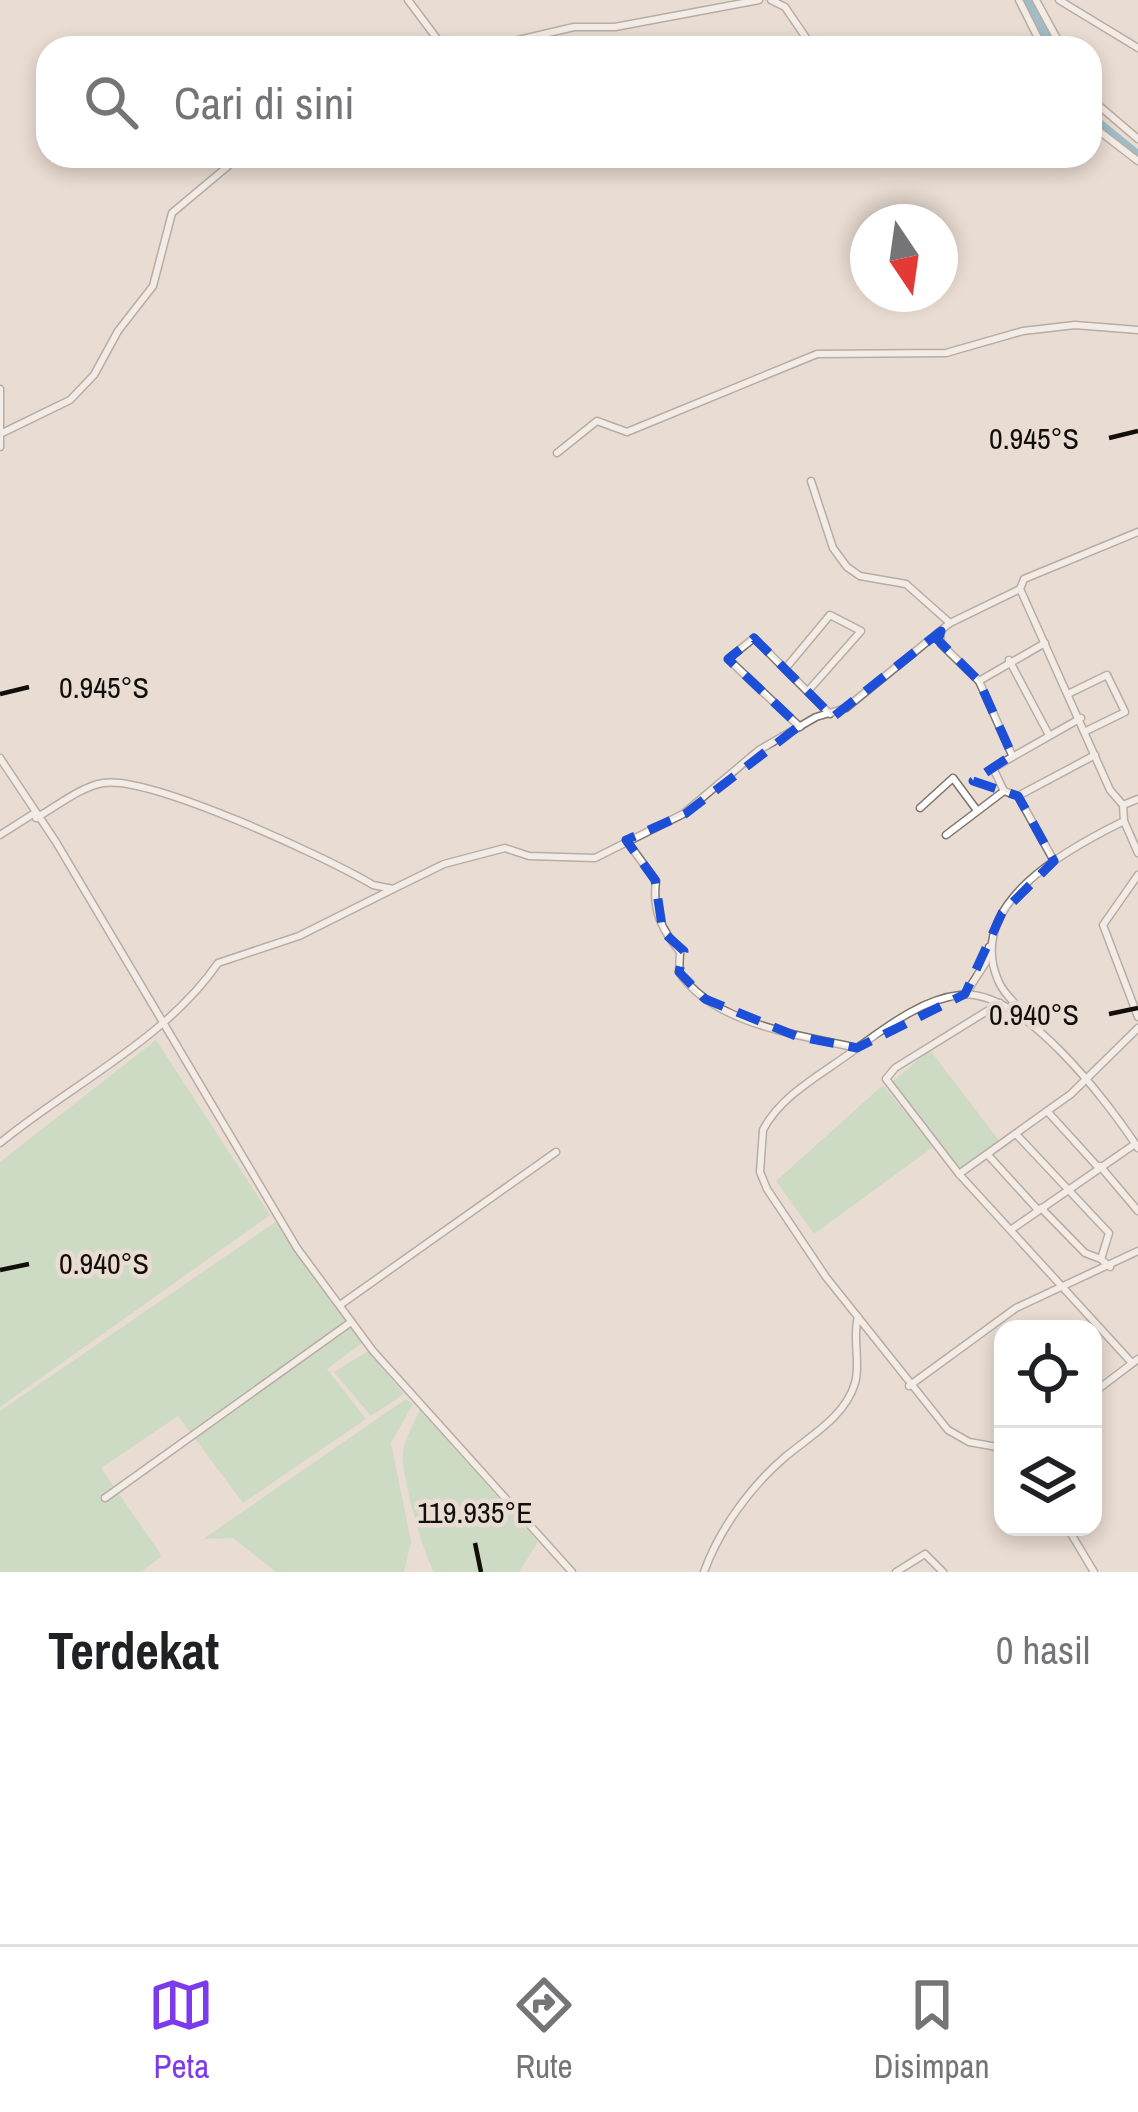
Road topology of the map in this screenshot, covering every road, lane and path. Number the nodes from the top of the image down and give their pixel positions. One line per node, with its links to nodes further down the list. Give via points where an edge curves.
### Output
1 (408, 0): 9 (street)
2 (759, 0): 10 (street)
3 (773, 0): 11 (street)
4 (1019, 0): 8 (street)
5 (1059, 0): 14 (street)
6 (1039, 1): 7 (street)
7 (1043, 15): 8 (street); 13 (street)
8 (1031, 23): 12 (street)
9 (435, 36)
10 (535, 36)
11 (803, 36)
12 (1037, 36)
13 (1055, 36)
14 (1136, 45)
15 (1102, 108): 17 (street)
16 (1102, 133): 18 (street)
17 (1138, 139)
18 (1138, 161)
19 (226, 168): 22 (street, via 172,214 153,286 94,375 70,400)
20 (1138, 330): 24 (street, via 1075,326 946,353 809,356 627,431 597,421)
21 (0, 388): 22 (street)
22 (1, 434): 23 (street)
23 (0, 447)
24 (557, 453)
25 (811, 482): 29 (street, via 847,567 906,584)
26 (1136, 532): 27 (street); 28 (street, via 1024,579)
27 (1138, 544)
28 (1020, 589): 29 (street); 31 (street)
29 (950, 623): 30 (street)
30 (941, 631): 34 (street, via 940,644); 37 (street)
31 (1046, 643): 32 (street); 36 (street)
32 (1009, 660): 34 (street); 41 (street)
33 (785, 669): 35 (street); 35 (street, via 827,616 861,631); 39 (street, via 754,638 728,659)
34 (979, 681): 42 (street)
35 (808, 692): 37 (street)
36 (1070, 693): 38 (street); 40 (street, via 1107,675 1121,699 1125,712)
37 (830, 714): 39 (street)
38 (1081, 718): 40 (street); 41 (street)
39 (800, 727): 55 (street, via 759,750 683,814)
40 (1086, 731): 43 (street)
41 (1048, 735): 42 (street)
42 (1012, 755): 45 (street, via 993,768)
43 (1095, 755): 46 (street); 48 (street)
44 (0, 758): 51 (street)
45 (1004, 791): 46 (street); 50 (street)
46 (1018, 796): 57 (street)
47 (1138, 799): 48 (street)
48 (1124, 805): 52 (street)
49 (920, 808): 50 (street, via 953,778)
50 (976, 809): 54 (street)
51 (34, 816): 53 (street); 59 (street, via 116,782 247,824); 64 (street)
52 (1124, 820): 56 (street); 57 (street)
53 (0, 835)
54 (946, 836)
55 (626, 840): 59 (street, via 586,860 505,848); 67 (street, via 656,880 663,932 691,986 773,1028)
56 (1138, 853)
57 (1054, 861): 60 (street, via 1002,913)
58 (1138, 875): 63 (street, via 1103,925)
59 (393, 889): 64 (street, via 299,936 218,962 205,986)
60 (991, 937): 61 (street); 66 (street, via 999,983)
61 (965, 994): 62 (street); 67 (street, via 926,1006)
62 (1000, 1004): 66 (street); 78 (street, via 886,1076)
63 (1138, 1017)
64 (163, 1023): 73 (street); 87 (street, via 232,1146)
65 (1138, 1028): 68 (street)
66 (1045, 1038): 68 (street)
67 (857, 1048): 88 (street, via 776,1110 759,1154 767,1189)
68 (1085, 1079): 69 (street); 71 (street)
69 (1047, 1111): 72 (street); 77 (street)
70 (1138, 1127): 71 (street)
71 (1126, 1129): 74 (street)
72 (1015, 1132): 76 (street); 79 (street)
73 (0, 1143)
74 (1137, 1146): 77 (street)
75 (556, 1152): 87 (street)
76 (988, 1155): 78 (street); 80 (street)
77 (1100, 1167): 79 (street); 81 (street)
78 (959, 1174): 82 (street)
79 (1068, 1187): 80 (street); 84 (street, via 1109,1233)
80 (1040, 1209): 82 (street); 84 (street)
81 (1138, 1211)
82 (1012, 1229): 86 (street)
83 (1138, 1251): 85 (street)
84 (1100, 1259): 85 (street)
85 (1110, 1268): 86 (street)
86 (1061, 1282): 90 (street); 91 (street)
87 (340, 1305): 89 (street)
88 (857, 1317): 91 (street); 98 (street, via 855,1384 827,1426 756,1487 715,1541)
89 (351, 1322): 94 (street); 96 (street)
90 (1135, 1361): 92 (street)
91 (909, 1386): 93 (street, via 956,1436)
92 (1102, 1387)
93 (994, 1447)
94 (106, 1498)
95 (1072, 1536): 101 (street)
96 (569, 1568): 97 (street)
97 (553, 1572)
98 (704, 1572)
99 (896, 1572): 100 (street, via 928,1554)
100 (943, 1572)
101 (1094, 1572)

